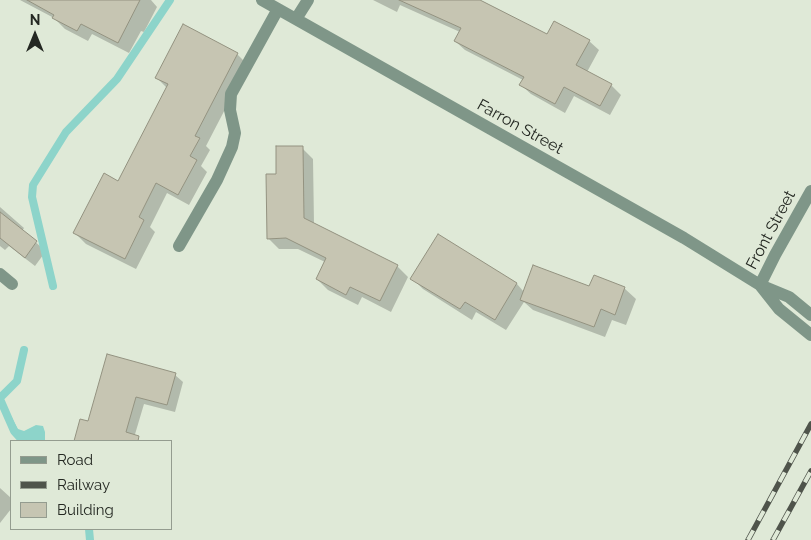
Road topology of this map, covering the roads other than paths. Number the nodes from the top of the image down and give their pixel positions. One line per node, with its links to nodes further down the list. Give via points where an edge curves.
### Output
1 (262, 0): 3 (street, Farron Street)
2 (308, 0): 4 (street)
3 (278, 9): 4 (street, Farron Street); 6 (street, via 231,94 230,110 235,133 232,147)
4 (296, 19): 9 (street, Farron Street, via 684,238)
5 (811, 191): 9 (street, Front Street)
6 (179, 246)
7 (0, 274): 8 (street)
8 (12, 284)
9 (760, 285): 10 (street, Farron Street, via 789,297); 11 (street, Farron Street, via 779,310)
10 (811, 315)
11 (811, 335)

